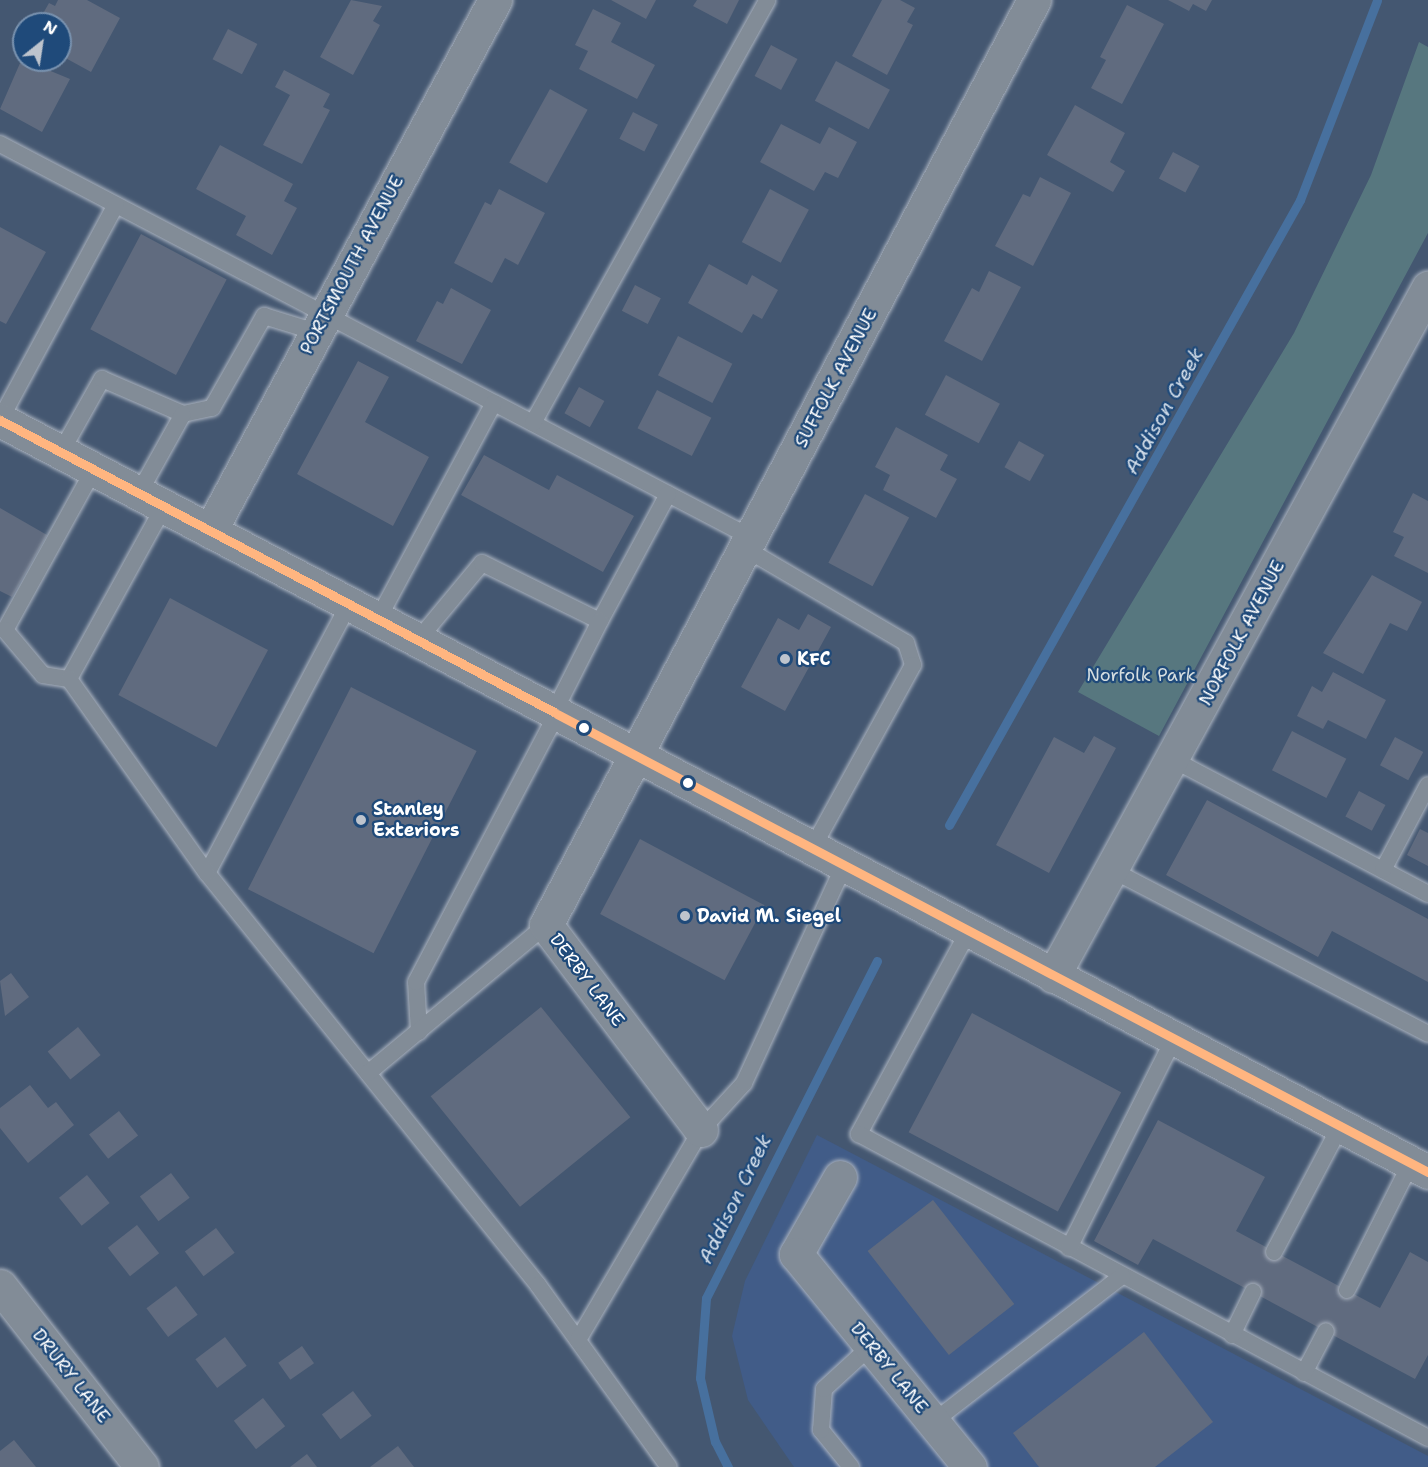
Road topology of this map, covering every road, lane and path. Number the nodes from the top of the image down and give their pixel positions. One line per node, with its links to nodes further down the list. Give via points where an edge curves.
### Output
1 (495, 0): 7 (street, PORTSMOUTH AVENUE)
2 (768, 0): 11 (lane)
3 (1034, 0): 17 (street, SUFFOLK AVENUE)
4 (0, 144): 5 (lane)
5 (116, 205): 7 (lane); 10 (lane)
6 (1428, 288): 25 (street, NORFOLK AVENUE)
7 (321, 324): 8 (lane); 9 (lane, via 264,316 212,408); 16 (street, PORTSMOUTH AVENUE)
8 (494, 403): 11 (lane); 19 (lane)
9 (183, 414): 12 (lane, via 102,379); 15 (lane)
10 (0, 420): 12 (street)
11 (534, 423): 14 (lane)
12 (61, 452): 13 (street)
13 (94, 470): 15 (street); 22 (lane, via 5,630 43,675)
14 (668, 494): 17 (lane); 20 (lane)
15 (152, 500): 16 (street); 22 (lane)
16 (210, 531): 18 (street)
17 (749, 543): 24 (street, SUFFOLK AVENUE); 27 (lane, via 906,644 913,665)
18 (350, 604): 19 (street); 31 (lane)
19 (378, 620): 21 (street)
20 (600, 621): 21 (lane, via 482,563); 23 (lane)
21 (418, 640): 23 (street)
22 (69, 679): 31 (lane)
23 (555, 713): 24 (street); 36 (lane, via 416,982)
24 (638, 757): 27 (street); 33 (street, DERBY LANE)
25 (1173, 760): 29 (street, NORFOLK AVENUE); 30 (lane)
26 (1428, 785): 30 (lane)
27 (812, 849): 28 (street)
28 (844, 866): 34 (street); 41 (lane, via 744,1083)
29 (1110, 869): 35 (street, NORFOLK AVENUE); 37 (lane)
30 (1383, 870): 32 (lane)
31 (207, 873): 39 (lane)
32 (1428, 894)
33 (546, 925): 36 (lane); 41 (street, DERBY LANE)
34 (968, 932): 35 (street); 44 (lane, via 859,1134)
35 (1053, 976): 38 (street)
36 (419, 1032): 39 (lane)
37 (1428, 1034)
38 (1173, 1040): 40 (street); 44 (lane)
39 (368, 1073): 52 (lane)
40 (1340, 1127): 42 (street); 45 (lane)
41 (700, 1130): 52 (lane)
42 (1420, 1168): 48 (lane)
43 (840, 1177): 53 (street, DERBY LANE, via 796,1254)
44 (1069, 1248): 46 (lane)
45 (1274, 1252)
46 (1122, 1276): 51 (lane); 55 (lane)
47 (0, 1286): 57 (street, DRURY LANE)
48 (1347, 1290)
49 (1253, 1292): 51 (lane)
50 (1326, 1331): 54 (lane)
51 (1232, 1335): 54 (lane)
52 (578, 1340): 58 (lane)
53 (871, 1346): 55 (street, DERBY LANE); 59 (lane, via 824,1389 821,1430)
54 (1304, 1373): 56 (lane)
55 (933, 1422): 60 (street, DERBY LANE)
56 (1428, 1438)
57 (142, 1467)
58 (669, 1467)
59 (851, 1467)
60 (970, 1467)

